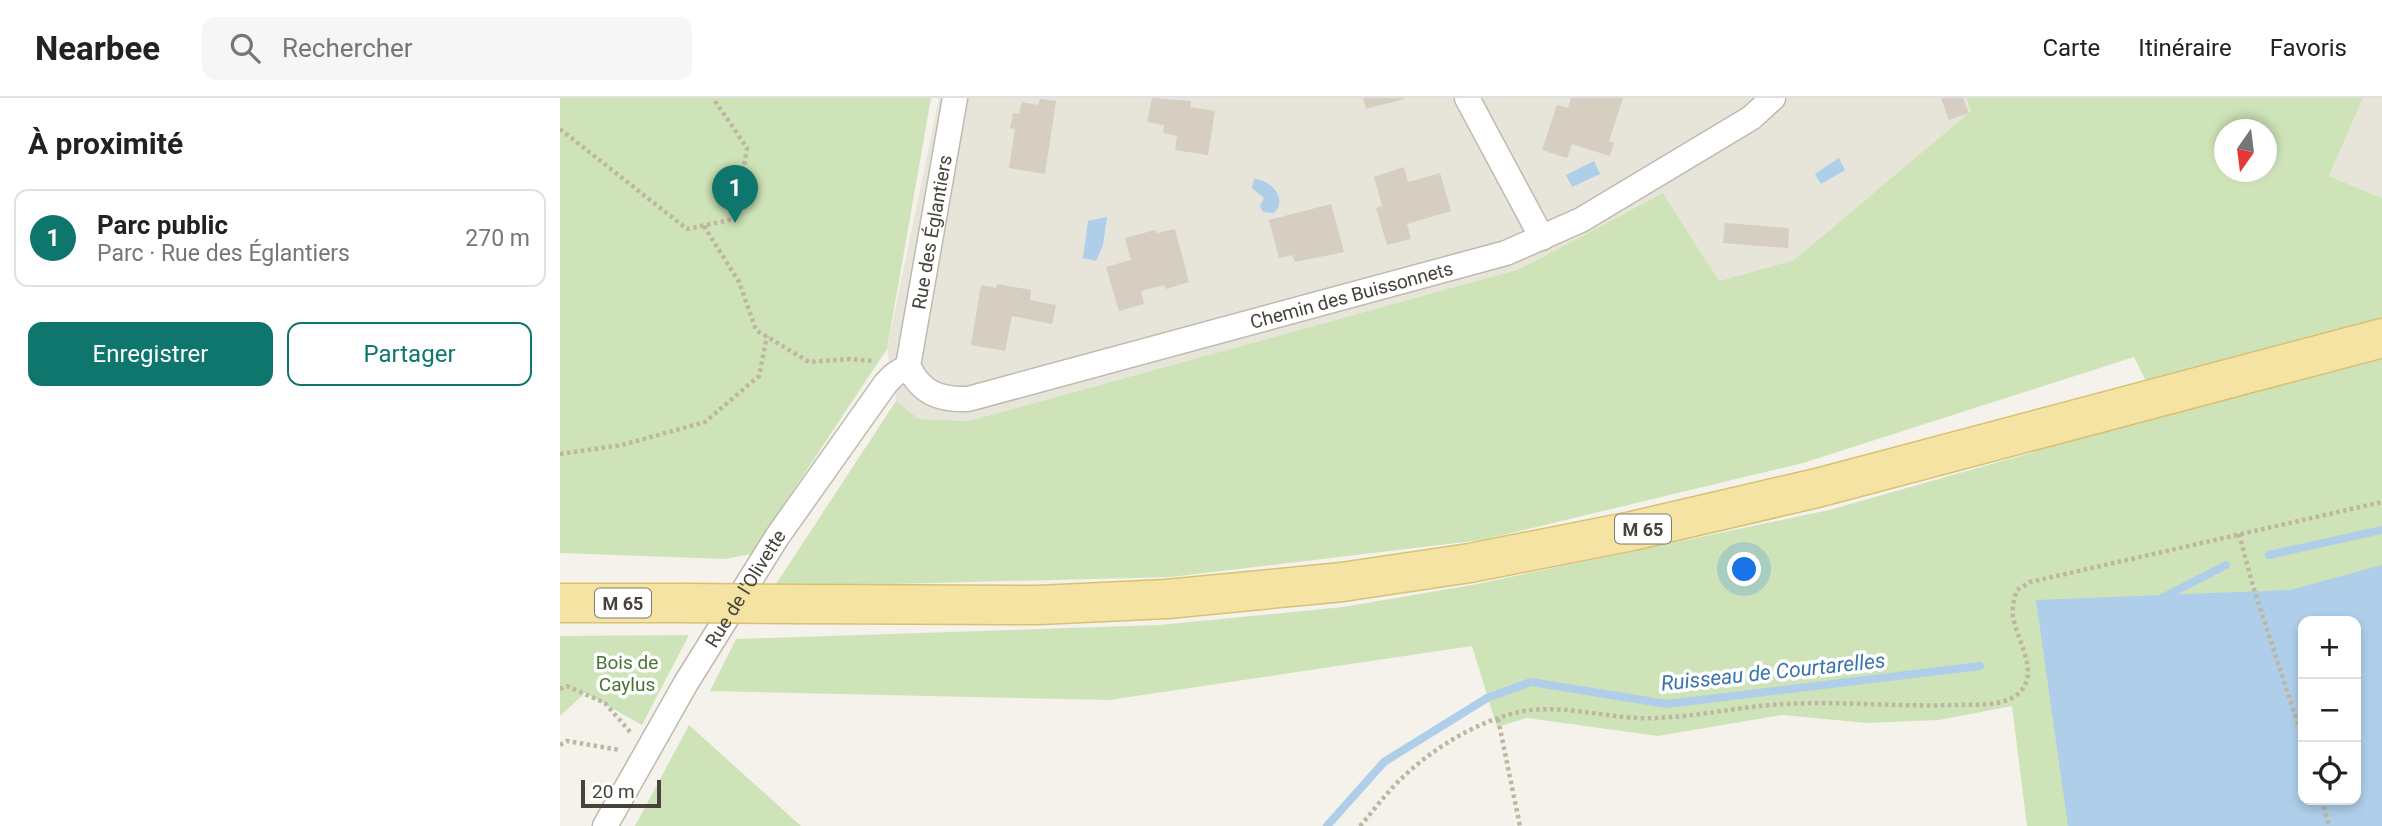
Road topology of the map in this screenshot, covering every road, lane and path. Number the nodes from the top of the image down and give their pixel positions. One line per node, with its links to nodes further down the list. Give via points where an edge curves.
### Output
1 (713, 98): 6 (path, via 747,148 735,219)
2 (955, 98): 10 (street, Rue des Églantiers)
3 (1467, 98): 7 (street)
4 (1773, 98): 7 (street, Chemin des Buissonnets, via 1740,125 1581,220)
5 (560, 129): 6 (path, via 687,229)
6 (704, 226): 8 (path, via 739,282 757,330)
7 (1542, 238): 10 (street, Chemin des Buissonnets, via 1506,253 968,399 951,399 923,389)
8 (767, 336): 10 (path, via 809,362 877,361); 11 (path, via 759,376 705,422 622,445)
9 (2382, 338): 14 (main road, M 65, bridge, via 1816,488 1633,531 1342,582 1167,599 1039,605)
10 (901, 371): 19 (street, Rue de l'Olivette, via 886,383 777,537)
11 (560, 454)
12 (2382, 502): 13 (path)
13 (2239, 534): 16 (path, via 2030,582 2017,590 2013,618 2028,669 2020,692 2008,700 1917,706 1787,704 1658,718 1529,710); 17 (path)
14 (560, 603)
15 (560, 689): 19 (path, via 567,686 605,704)
16 (1498, 719): 22 (path, via 1429,755); 23 (path)
17 (2298, 725)
18 (560, 745): 19 (path, via 567,741)
19 (645, 754): 21 (street, Rue de l'Olivette)
20 (2323, 805): 24 (path)
21 (605, 826)
22 (1360, 826)
23 (1520, 826)
24 (2329, 826)

